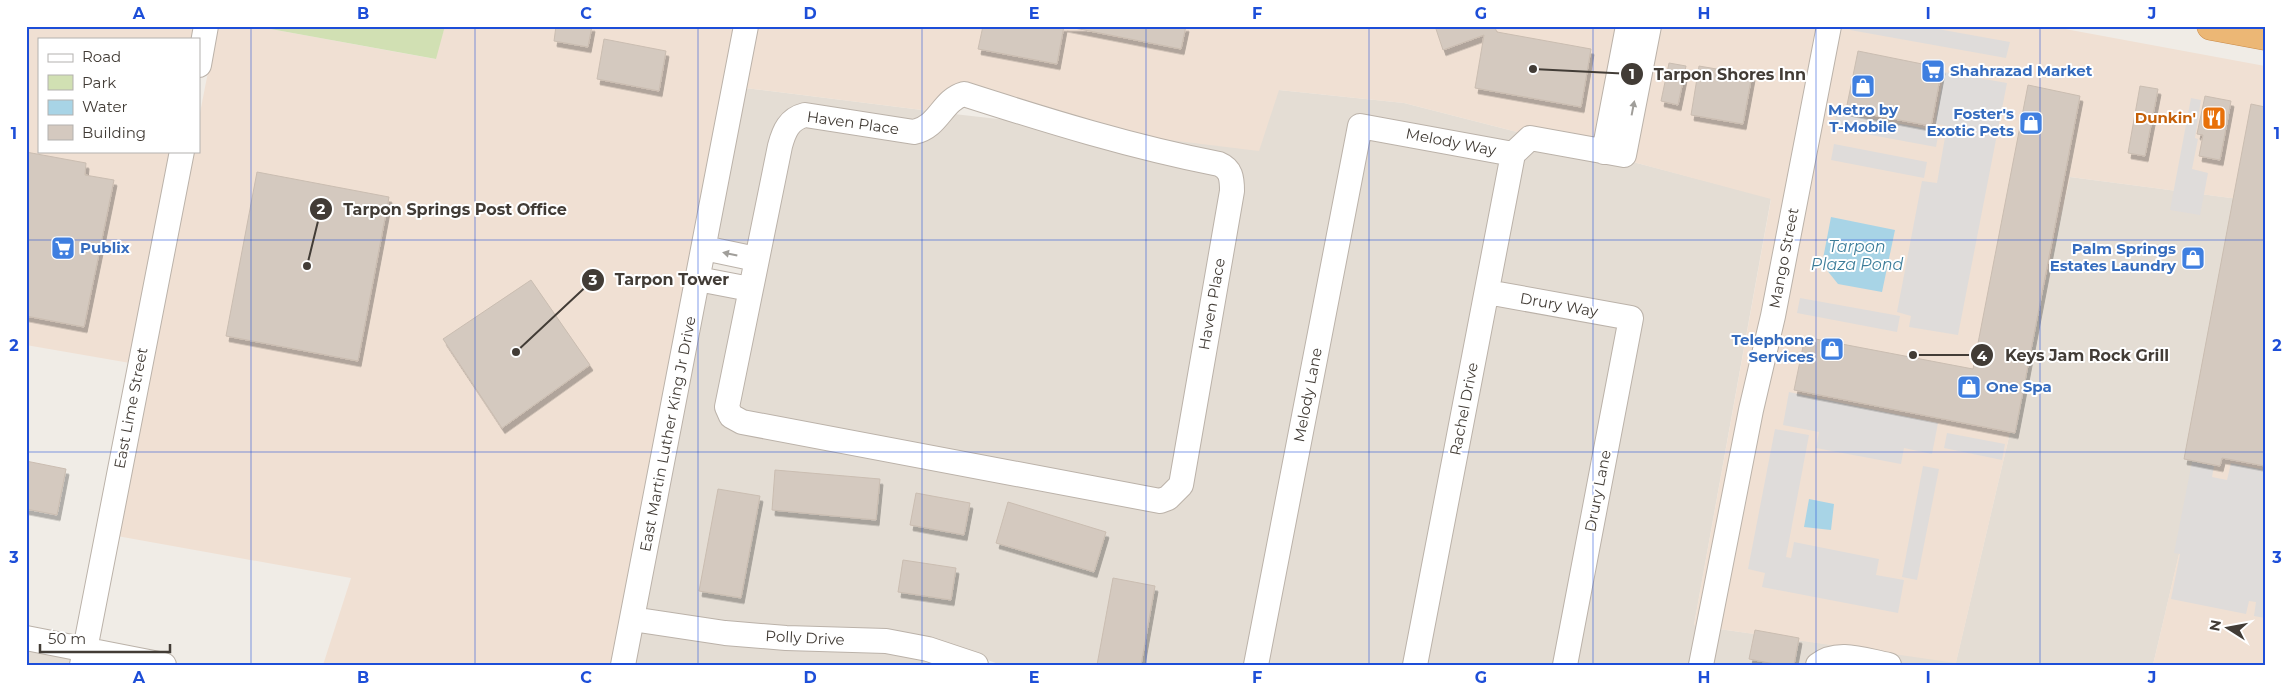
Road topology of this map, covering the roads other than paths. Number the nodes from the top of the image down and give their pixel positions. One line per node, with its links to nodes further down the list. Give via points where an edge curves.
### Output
1 (206, 26): 8 (street)
2 (746, 26): 13 (street, East Martin Luther King Jr Drive)
3 (1628, 26): 12 (street)
4 (1649, 26): 12 (street, one-way to 4)
5 (1829, 26): 28 (street, Mango Street)
6 (2211, 26): 7 (highway)
7 (2265, 36)
8 (200, 59)
9 (1360, 126): 11 (street, Melody Way); 25 (street, Melody Lane)
10 (182, 152): 21 (street, East Lime Street)
11 (1513, 154): 12 (street, Melody Way, via 1530,138); 17 (street, Rachel Drive)
12 (1614, 154)
13 (704, 248): 14 (street, one-way to 13); 15 (street, East Martin Luther King Jr Drive)
14 (756, 259): 16 (street, Haven Place); 16 (street, Haven Place, via 782,137 793,119 805,114 914,132 931,126 955,97 964,94 1076,129 1219,164 1226,167 1232,180 1181,485 1160,501 742,422 732,416 727,399)
15 (698, 278): 16 (street); 19 (street, East Martin Luther King Jr Drive)
16 (750, 289)
17 (1487, 292): 18 (street, Drury Way); 26 (street, Rachel Drive)
18 (1631, 318): 27 (street, Drury Lane)
19 (632, 619): 23 (street, East Martin Luther King Jr Drive); 24 (street, Polly Drive, via 725,633 886,641 935,651)
20 (26, 638): 21 (street)
21 (83, 657): 22 (street)
22 (164, 665)
23 (623, 665)
24 (976, 665)
25 (1256, 665)
26 (1415, 665)
27 (1565, 665)
28 (1701, 665)
29 (1818, 665): 30 (street, via 1825,659 1841,656)
30 (1889, 665)

